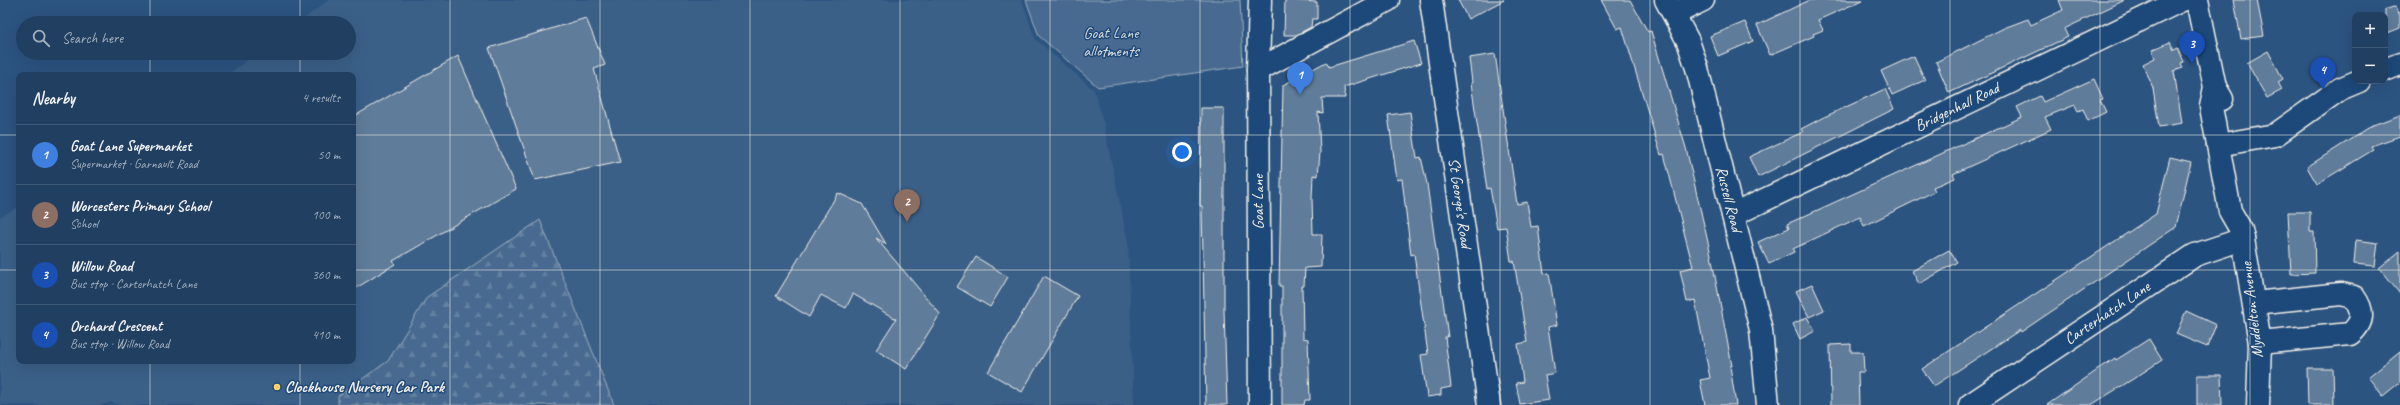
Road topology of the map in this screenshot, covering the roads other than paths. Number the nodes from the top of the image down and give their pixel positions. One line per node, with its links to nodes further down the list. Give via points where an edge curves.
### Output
1 (1260, 0): 10 (street, Goat Lane)
2 (1388, 0): 10 (street)
3 (1431, 0): 18 (street, St George's Road)
4 (1703, 0): 7 (street)
5 (2182, 0): 13 (street, Bridgenhall Road)
6 (2197, 0): 12 (street, via 2216,87 2223,102)
7 (1670, 7): 13 (street, Russell Road, via 1688,41 1697,68)
8 (2400, 64): 9 (street)
9 (2388, 69)
10 (1258, 70): 17 (street, Goat Lane)
11 (2352, 84): 12 (street, via 2340,89 2275,135)
12 (2225, 144): 14 (street, via 2230,211)
13 (1733, 215): 19 (street, Russell Road, via 1761,330)
14 (2242, 234): 15 (street, Myddelton Avenue); 20 (street, Carterhatch Lane, via 2195,255)
15 (2254, 303): 16 (street, Myddelton Avenue); 16 (street, via 2341,294 2354,296 2362,315 2358,327 2350,334)
16 (2260, 343): 21 (street, Myddelton Avenue)
17 (1260, 405)
18 (1489, 405)
19 (1768, 405)
20 (1970, 405)
21 (2258, 405)

